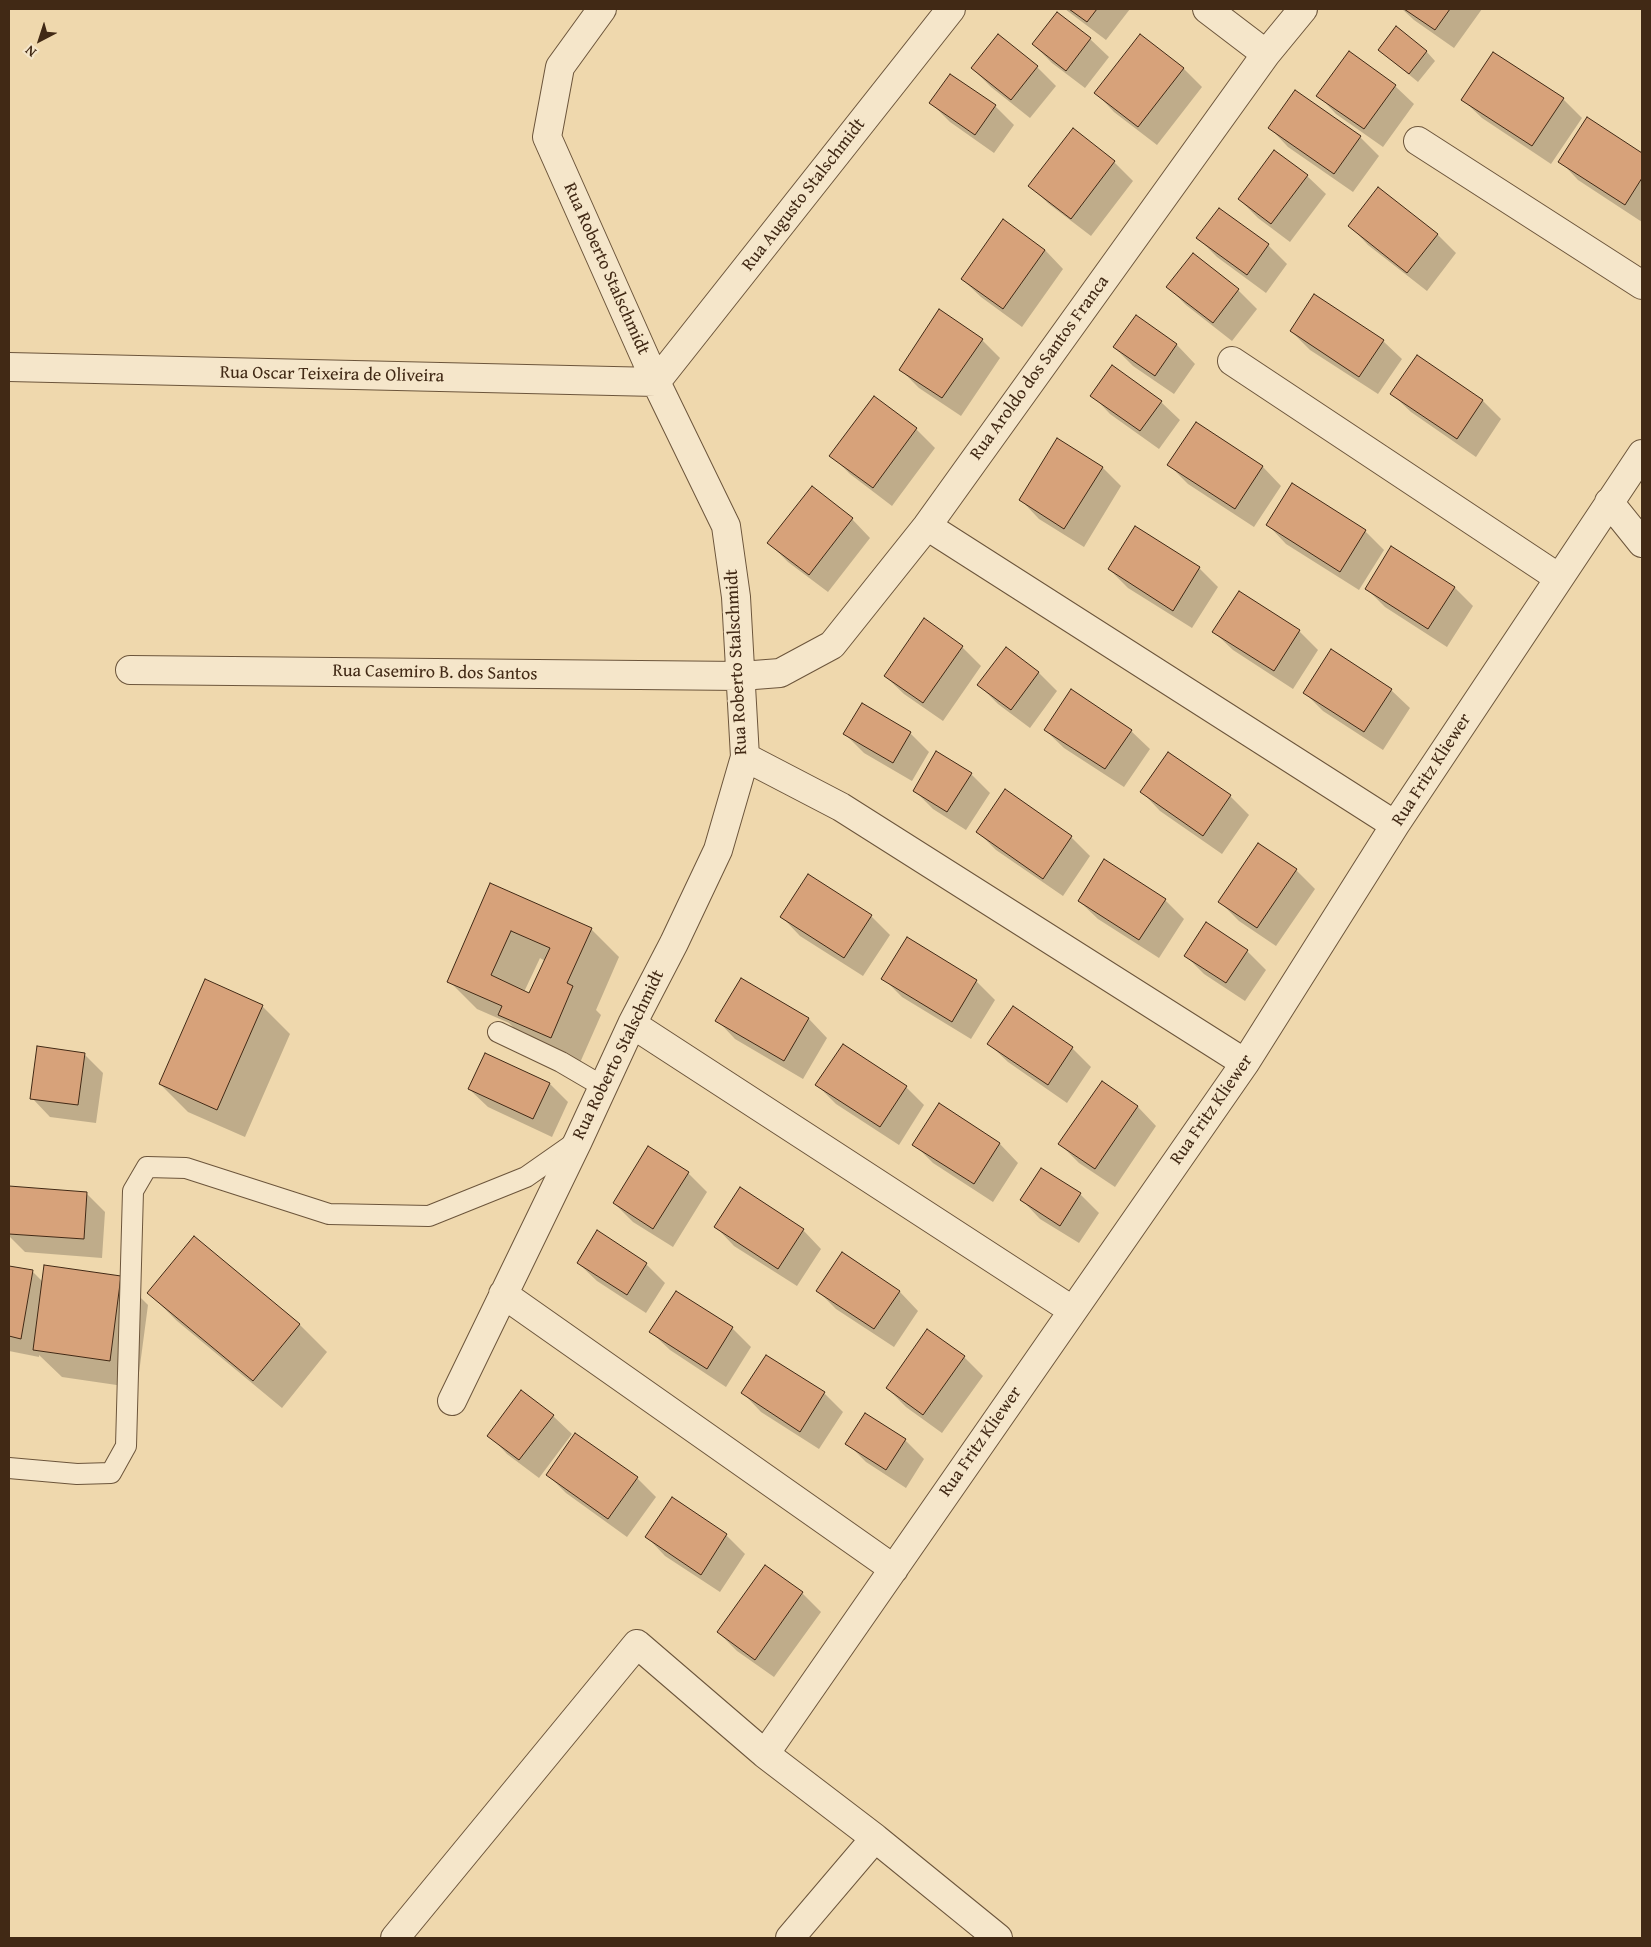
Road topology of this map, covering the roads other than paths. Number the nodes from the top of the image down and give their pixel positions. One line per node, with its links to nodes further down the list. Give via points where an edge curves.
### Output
1 (602, 9): 10 (street, Rua Roberto Stalschmidt, via 560,67 547,137)
2 (952, 9): 10 (street, Rua Augusto Stalschmidt)
3 (1207, 9): 5 (street)
4 (1303, 9): 5 (street, Rua Aroldo dos Santos Franca)
5 (1266, 54): 13 (street, Rua Aroldo dos Santos Franca)
6 (1418, 142): 7 (street)
7 (1642, 285)
8 (1232, 362): 15 (street)
9 (9, 368): 10 (street, Rua Oscar Teixeira de Oliveira)
10 (656, 382): 17 (street, Rua Roberto Stalschmidt, via 726,526 736,597)
11 (1642, 454): 12 (street, Rua Fritz Kliewer)
12 (1609, 502): 14 (street); 15 (street, Rua Fritz Kliewer)
13 (927, 526): 17 (street, Rua Aroldo dos Santos Franca, via 832,645 780,673); 19 (street)
14 (1642, 543)
15 (1559, 578): 19 (street, Rua Fritz Kliewer)
16 (130, 670): 17 (street, Rua Casemiro B. dos Santos)
17 (741, 676): 18 (street, Rua Roberto Stalschmidt)
18 (745, 757): 20 (street, Rua Roberto Stalschmidt, via 718,850); 22 (street, via 841,808)
19 (1395, 825): 22 (street, Rua Fritz Kliewer)
20 (632, 1024): 23 (street, Rua Roberto Stalschmidt); 26 (street)
21 (498, 1032): 23 (lane)
22 (1245, 1063): 26 (street, Rua Fritz Kliewer)
23 (602, 1086): 24 (street, Rua Roberto Stalschmidt)
24 (578, 1141): 25 (street, Rua Roberto Stalschmidt); 28 (lane, via 526,1177 429,1216 329,1214 186,1168 147,1167 133,1191 126,1446 112,1473 77,1474)
25 (503, 1294): 27 (street, Rua Roberto Stalschmidt); 29 (street)
26 (1072, 1310): 29 (street, Rua Fritz Kliewer)
27 (452, 1401)
28 (9, 1468)
29 (894, 1569): 30 (street, Rua Fritz Kliewer)
30 (765, 1754): 31 (street); 32 (street, via 637,1644)
31 (875, 1838): 33 (street); 34 (street)
32 (395, 1938)
33 (790, 1938)
34 (998, 1938)

